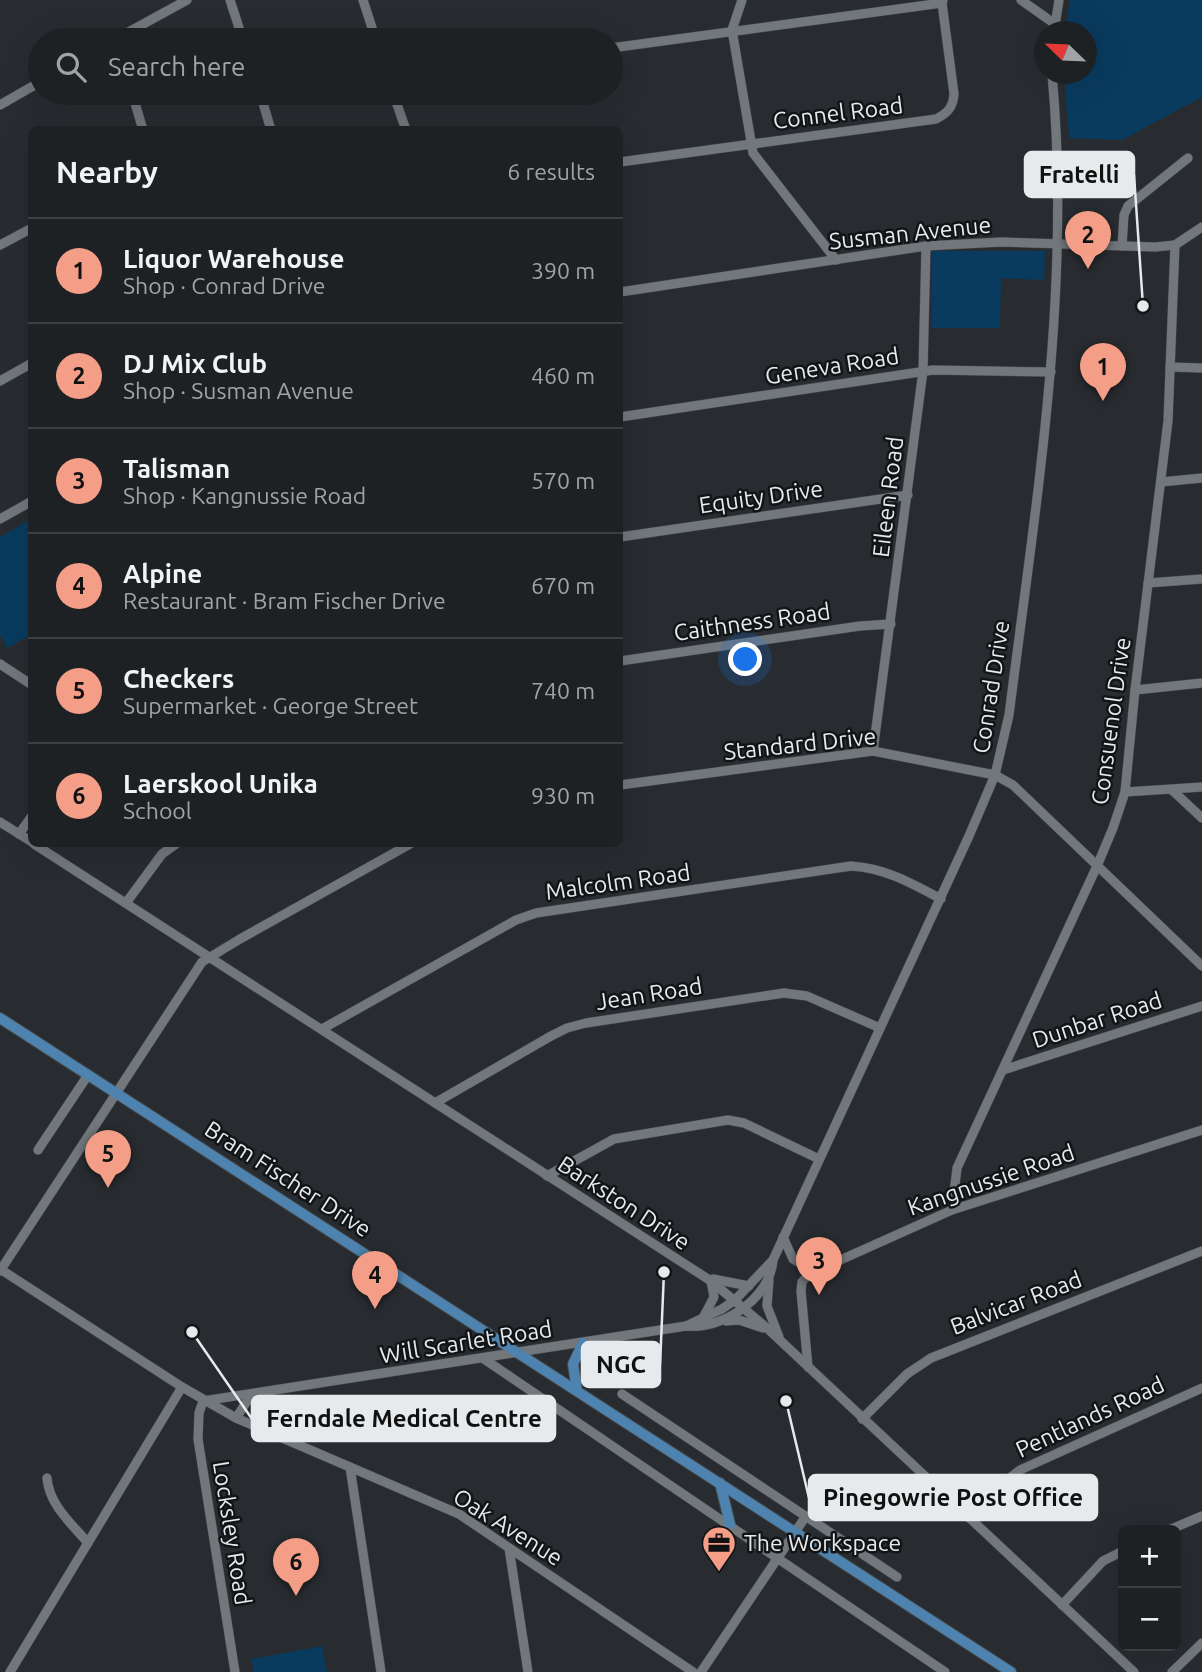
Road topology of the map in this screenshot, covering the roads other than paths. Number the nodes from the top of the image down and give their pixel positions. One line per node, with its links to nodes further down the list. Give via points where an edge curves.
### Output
1 (187, 0): 10 (street)
2 (230, 0): 11 (street)
3 (363, 0): 12 (street)
4 (741, 0): 13 (street)
5 (1021, 0): 8 (street)
6 (1059, 0): 9 (street)
7 (943, 2): 13 (street); 24 (street, Connel Road, via 954,94 946,115 926,122)
8 (1046, 21)
9 (1056, 21)
10 (136, 28)
11 (239, 28)
12 (372, 28)
13 (733, 30): 14 (street); 24 (street)
14 (623, 46)
15 (1053, 84): 29 (street, Conrad Drive, via 1059,164)
16 (28, 89): 17 (street)
17 (0, 105)
18 (135, 105): 21 (street)
19 (264, 105): 22 (street)
20 (397, 105): 23 (street)
21 (142, 126)
22 (270, 126)
23 (405, 126)
24 (749, 144): 26 (street, Connel Road); 34 (street)
25 (1188, 158): 33 (street, via 1128,206)
26 (623, 162)
27 (1202, 227): 30 (street)
28 (28, 230): 31 (street)
29 (1056, 243): 32 (street, Susman Avenue); 33 (street, Susman Avenue); 40 (street, Conrad Drive)
30 (1175, 245): 33 (street, Susman Avenue); 37 (street, Consuenol Drive)
31 (0, 246)
32 (926, 246): 34 (street, Susman Avenue); 39 (street, Eileen Road)
33 (1122, 246)
34 (836, 260): 35 (street, Susman Avenue)
35 (623, 292)
36 (28, 365): 41 (street)
37 (1170, 366): 38 (street); 44 (street, Consuenol Drive)
38 (1202, 368)
39 (923, 371): 40 (street, Geneva Road); 42 (street, Geneva Road); 45 (street, Eileen Road)
40 (1051, 372): 58 (street, Conrad Drive, via 1008,723)
41 (0, 381)
42 (623, 417)
43 (1202, 478): 44 (street)
44 (1161, 482): 50 (street, Consuenol Drive)
45 (908, 495): 48 (street, Equity Drive); 51 (street, Eileen Road)
46 (28, 503): 47 (street)
47 (0, 519)
48 (623, 537)
49 (1202, 579): 50 (street)
50 (1148, 583): 56 (street, Consuenol Drive)
51 (891, 624): 52 (street, Caithness Road); 57 (street, Eileen Road)
52 (623, 661)
53 (0, 664): 54 (street)
54 (28, 682)
55 (1202, 683): 56 (street)
56 (1135, 690): 62 (street, Consuenol Drive)
57 (873, 751): 58 (street, Standard Drive); 59 (street, Standard Drive)
58 (995, 775): 71 (street, Standard Drive, via 1013,785); 72 (street, Conrad Drive)
59 (623, 785)
60 (1202, 787): 61 (street)
61 (1172, 790): 62 (street); 63 (street)
62 (1125, 792): 71 (street, Consuenol Drive)
63 (1202, 818)
64 (0, 822): 66 (street, Barkston Drive)
65 (28, 822): 66 (street)
66 (19, 834): 67 (street, Barkston Drive)
67 (28, 840)
68 (39, 847): 73 (street, Barkston Drive)
69 (172, 847): 73 (street)
70 (405, 847): 74 (street)
71 (1097, 866): 75 (street, Standard Drive); 80 (street, Consuenol Drive)
72 (941, 898): 78 (street, Conrad Drive); 79 (street, Malcolm Road, via 894,875 851,866 536,913)
73 (126, 903): 74 (street, Barkston Drive)
74 (209, 957): 79 (street, Barkston Drive); 82 (street, via 196,969)
75 (1202, 966)
76 (1202, 1006): 80 (street, Dunbar Road)
77 (0, 1018): 81 (main road, Bram Fischer Drive)
78 (880, 1028): 83 (street, Jean Road, via 807,996 784,993 586,1023 551,1036); 86 (street, Conrad Drive)
79 (321, 1029): 83 (street, Barkston Drive)
80 (1003, 1070): 88 (street, Consuenol Drive, via 957,1168)
81 (88, 1075): 82 (main road, Bram Fischer Drive); 85 (street)
82 (116, 1092): 92 (street); 105 (main road, Bram Fischer Drive)
83 (436, 1103): 87 (street, Barkston Drive)
84 (1202, 1130): 88 (street, Kangnussie Road)
85 (38, 1150)
86 (820, 1159): 87 (street, via 728,1120 614,1139); 89 (street, Conrad Drive)
87 (547, 1176): 95 (street, Barkston Drive)
88 (951, 1210): 93 (street, Kangnussie Road)
89 (783, 1237): 91 (street, Conrad Drive); 93 (street, via 793,1259)
90 (1202, 1251): 115 (street, Balvicar Road, via 931,1358 907,1374)
91 (773, 1259): 94 (street, Conrad Drive); 96 (street, Conrad Drive)
92 (0, 1270): 108 (street, Oak Avenue)
93 (813, 1271): 107 (street, via 804,1279 801,1291)
94 (770, 1275): 98 (street, Conrad Drive); 103 (street, via 767,1306)
95 (708, 1279): 96 (street); 97 (street, Barkston Drive); 99 (street, via 714,1297)
96 (749, 1286): 97 (street, Conrad Drive)
97 (736, 1300): 98 (street, Barkston Drive); 99 (street, Will Scarlet Road)
98 (743, 1307): 100 (street, Will Scarlet Road); 102 (street, Barkston Drive)
99 (703, 1317): 101 (street, Will Scarlet Road)
100 (718, 1322): 101 (street, Will Scarlet Road); 102 (street, via 740,1320)
101 (686, 1326): 104 (street, Will Scarlet Road)
102 (768, 1329): 103 (street, Barkston Drive)
103 (781, 1342): 107 (street, Barkston Drive)
104 (583, 1343): 105 (street, Will Scarlet Road); 110 (main road, via 573,1364)
105 (518, 1354): 106 (street, Will Scarlet Road); 110 (main road, Bram Fischer Drive)
106 (484, 1359): 112 (street, Will Scarlet Road); 122 (street)
107 (808, 1367): 115 (street, Barkston Drive)
108 (182, 1387): 113 (street, Oak Avenue); 125 (street)
109 (1202, 1388): 121 (street, Pentlands Road, via 1020,1469)
110 (577, 1391): 118 (main road, Bram Fischer Drive)
111 (622, 1394): 119 (street)
112 (251, 1395): 113 (street, Will Scarlet Road); 114 (street)
113 (204, 1401): 114 (street, Oak Avenue); 133 (street, Locksley Road, via 198,1439)
114 (236, 1418): 116 (street, Oak Avenue)
115 (862, 1419): 121 (street, Barkston Drive)
116 (349, 1467): 126 (street, Oak Avenue, via 452,1511); 134 (street)
117 (47, 1478): 125 (street, via 54,1503)
118 (720, 1483): 122 (main road); 124 (main road, Bram Fischer Drive)
119 (806, 1516): 124 (street); 129 (street)
120 (1202, 1516): 123 (street)
121 (969, 1518): 130 (street, Barkston Drive)
122 (730, 1524): 128 (street)
123 (1181, 1525)
124 (795, 1532): 128 (street); 139 (main road, Bram Fischer Drive)
125 (88, 1543): 132 (street)
126 (509, 1548): 135 (street); 136 (street, Oak Avenue)
127 (1118, 1554): 130 (street, via 1103,1561)
128 (779, 1557): 137 (street); 138 (street)
129 (897, 1577)
130 (1062, 1605): 140 (street, Barkston Drive)
131 (1202, 1643): 141 (street)
132 (10, 1672)
133 (235, 1672)
134 (381, 1672)
135 (528, 1672)
136 (693, 1672)
137 (701, 1672)
138 (945, 1672)
139 (1011, 1672)
140 (1134, 1672)
141 (1172, 1672)

